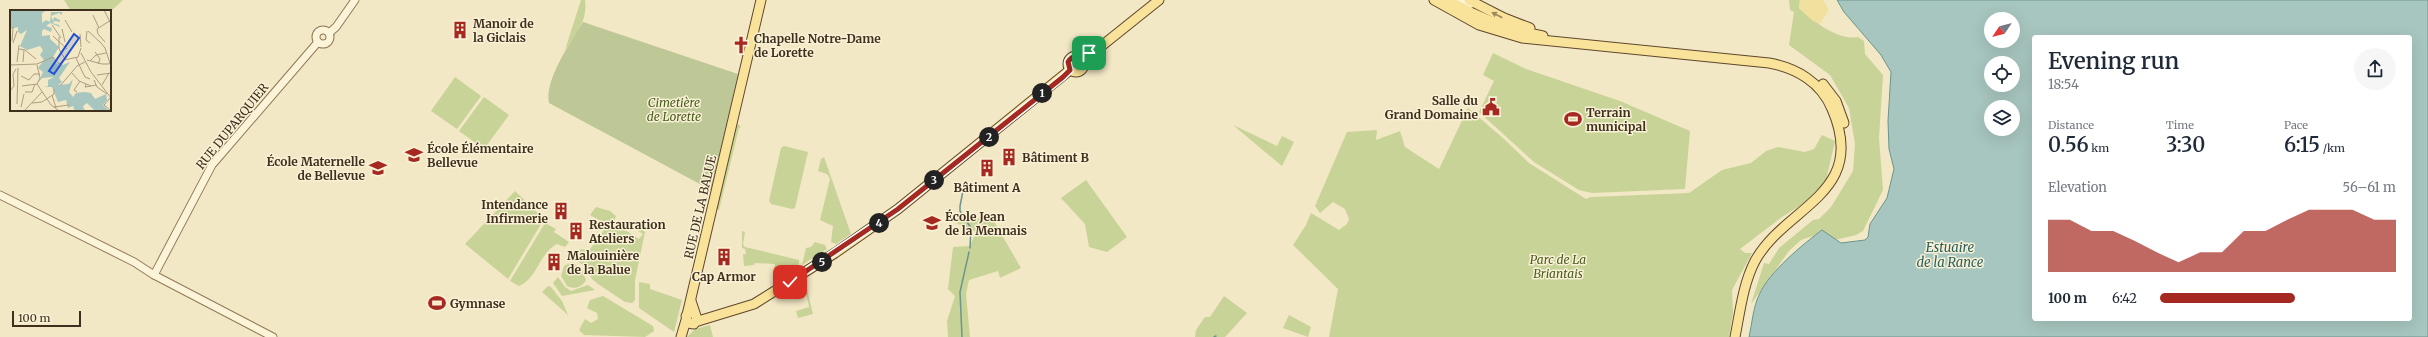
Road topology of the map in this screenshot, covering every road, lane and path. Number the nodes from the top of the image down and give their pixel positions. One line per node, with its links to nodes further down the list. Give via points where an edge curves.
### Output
1 (355, 0): 10 (street, RUE DUPARQUIER, via 336,28 329,33 323,30 319,32 316,36 318,42 209,169)
2 (761, 0): 11 (main road, RUE DE LA BALUE, via 690,300)
3 (1159, 0): 11 (main road, via 1083,61 1083,69 1079,72 1070,70 889,216 762,300 706,318)
4 (1434, 0): 15 (main road, via 1480,25 1522,38 1769,62 1794,70 1815,84 1838,121 1840,142 1836,169 1820,196 1778,233 1756,260 1746,288)
5 (1448, 0): 8 (main road, via 1465,11 1498,25)
6 (1460, 0): 7 (street, via 1469,5)
7 (1472, 1): 8 (main road, one-way to 7, via 1538,30 1504,18)
8 (1545, 36): 16 (main road, via 1772,57 1798,65 1831,93 1840,110 1845,130 1846,153 1842,171 1827,197 1782,237 1764,258 1752,287)
9 (0, 195): 10 (street)
10 (154, 275): 12 (street)
11 (692, 318): 13 (main road, RUE DE LA BALUE); 14 (main road, RUE DE LA BALUE)
12 (273, 337)
13 (680, 337)
14 (684, 337)
15 (1735, 337)
16 (1741, 337)

